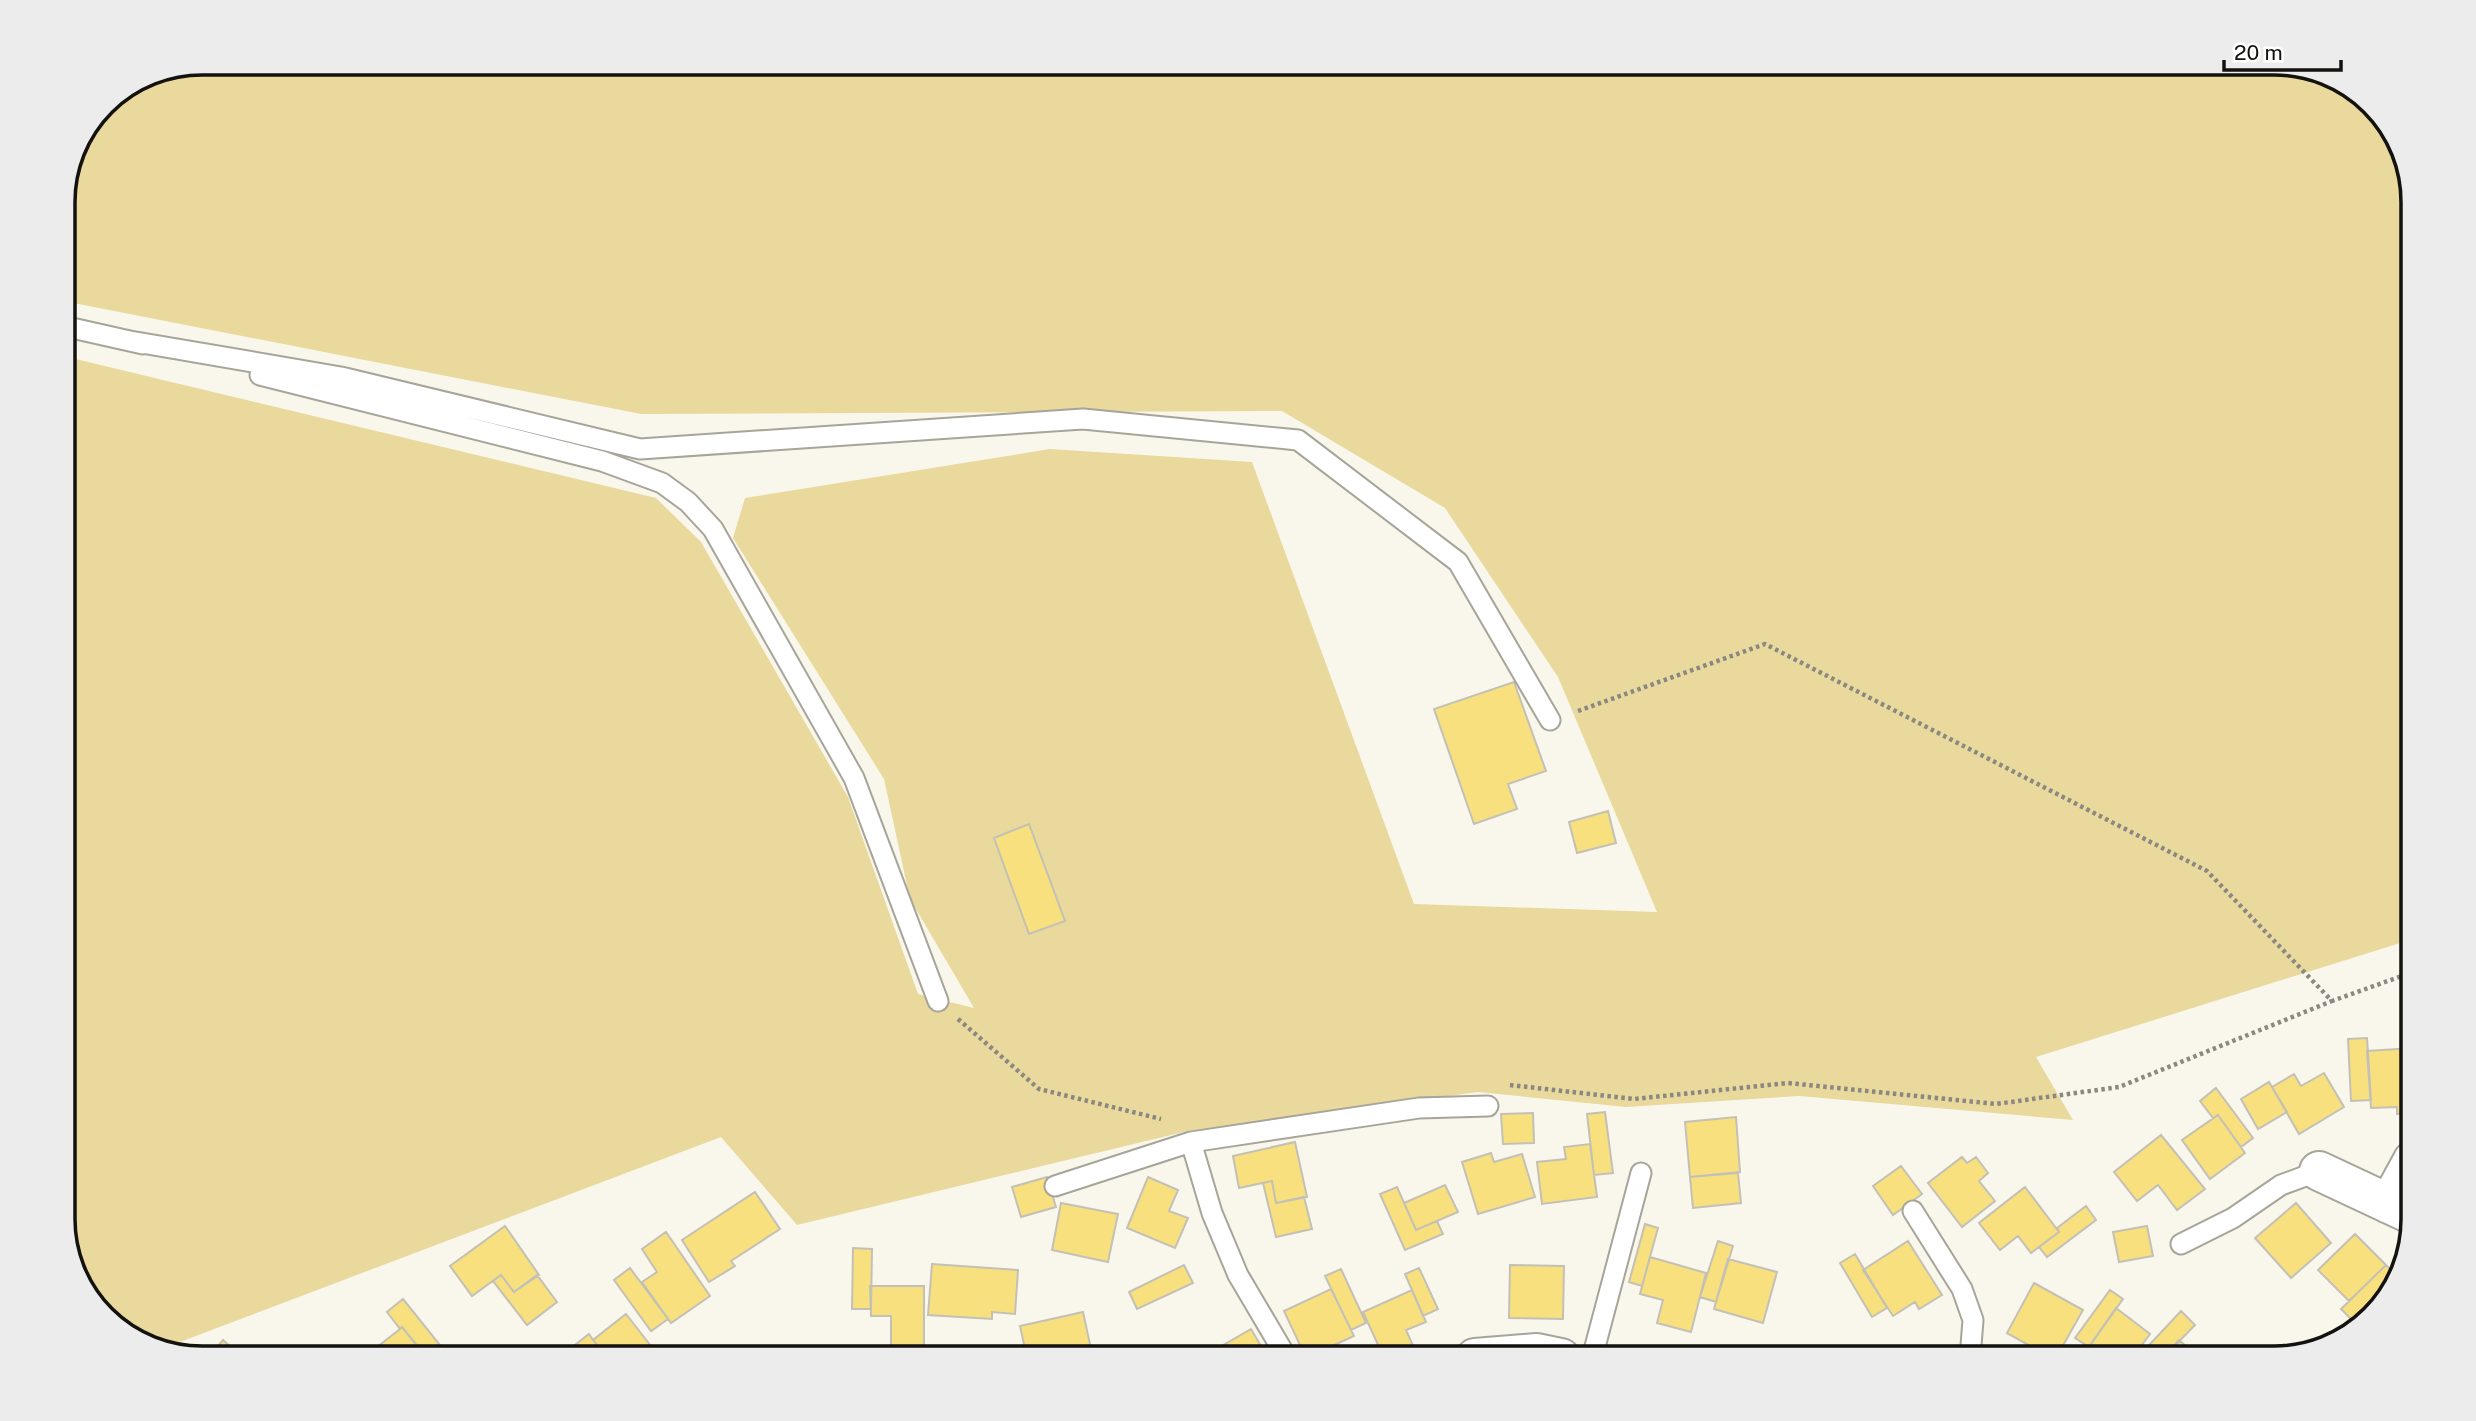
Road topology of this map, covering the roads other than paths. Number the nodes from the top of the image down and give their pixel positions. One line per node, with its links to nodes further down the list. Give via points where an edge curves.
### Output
1 (76, 329): 2 (lane)
2 (130, 341): 3 (lane, via 341,377 640,449 1083,419 1298,440 1458,562); 4 (lane, via 602,461 662,483 688,502 713,528 854,778)
3 (1550, 720)
4 (938, 1002)
5 (1488, 1106): 6 (lane, via 1419,1108)
6 (1191, 1142): 9 (lane); 13 (lane, via 1212,1213 1238,1275)
7 (2319, 1171): 10 (street); 12 (lane, via 2281,1185)
8 (1641, 1173): 14 (lane)
9 (1055, 1186)
10 (2401, 1210)
11 (1913, 1211): 15 (lane, via 1962,1289 1973,1320)
12 (2181, 1244)
13 (1280, 1346)
14 (1595, 1346)
15 (1971, 1346)

